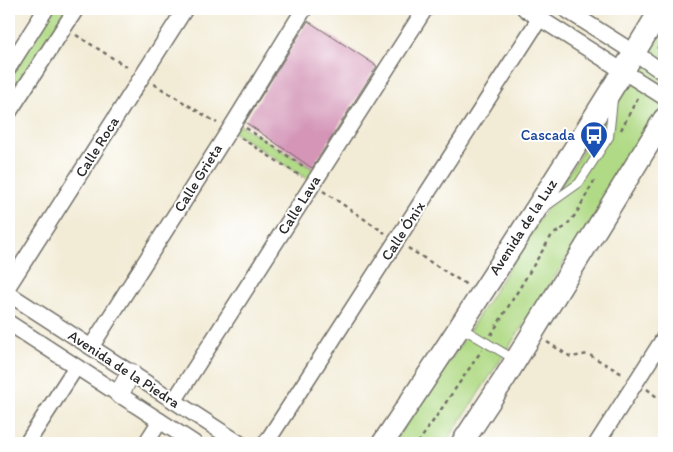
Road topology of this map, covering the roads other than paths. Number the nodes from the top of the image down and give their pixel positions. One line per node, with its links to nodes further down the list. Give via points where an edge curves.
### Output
1 (46, 9): 11 (street)
2 (76, 9): 14 (street)
3 (185, 9): 16 (street, Calle Roca)
4 (304, 9): 21 (street, Calle Grieta)
5 (425, 9): 26 (street, Calle Lava)
6 (525, 9): 9 (street)
7 (565, 9): 10 (street)
8 (661, 9): 10 (main road, Avenida de la Luz)
9 (540, 18): 12 (street); 32 (street, Calle Ónix)
10 (650, 63): 12 (main road, Avenida de la Luz)
11 (9, 67)
12 (622, 76): 13 (street, via 645,85); 19 (main road, Avenida de la Luz, via 481,293)
13 (664, 98)
14 (9, 112)
15 (664, 119): 22 (main road)
16 (9, 285)
17 (9, 294): 21 (street, Avenida de la Piedra)
18 (9, 324): 23 (street, Avenida de la Piedra)
19 (467, 331): 22 (lane); 33 (main road, Avenida de la Luz)
20 (664, 338): 35 (street)
21 (91, 347): 24 (street, Avenida de la Piedra)
22 (516, 360): 34 (main road)
23 (76, 367): 25 (street, Avenida de la Piedra); 28 (street)
24 (131, 373): 25 (street); 26 (street, Avenida de la Piedra)
25 (119, 394): 27 (street, Avenida de la Piedra)
26 (174, 401): 31 (street, Avenida de la Piedra)
27 (160, 421): 29 (street); 30 (street, Avenida de la Piedra)
28 (27, 443)
29 (146, 443)
30 (194, 443)
31 (239, 443)
32 (266, 443)
33 (383, 443)
34 (462, 443)
35 (597, 443)

